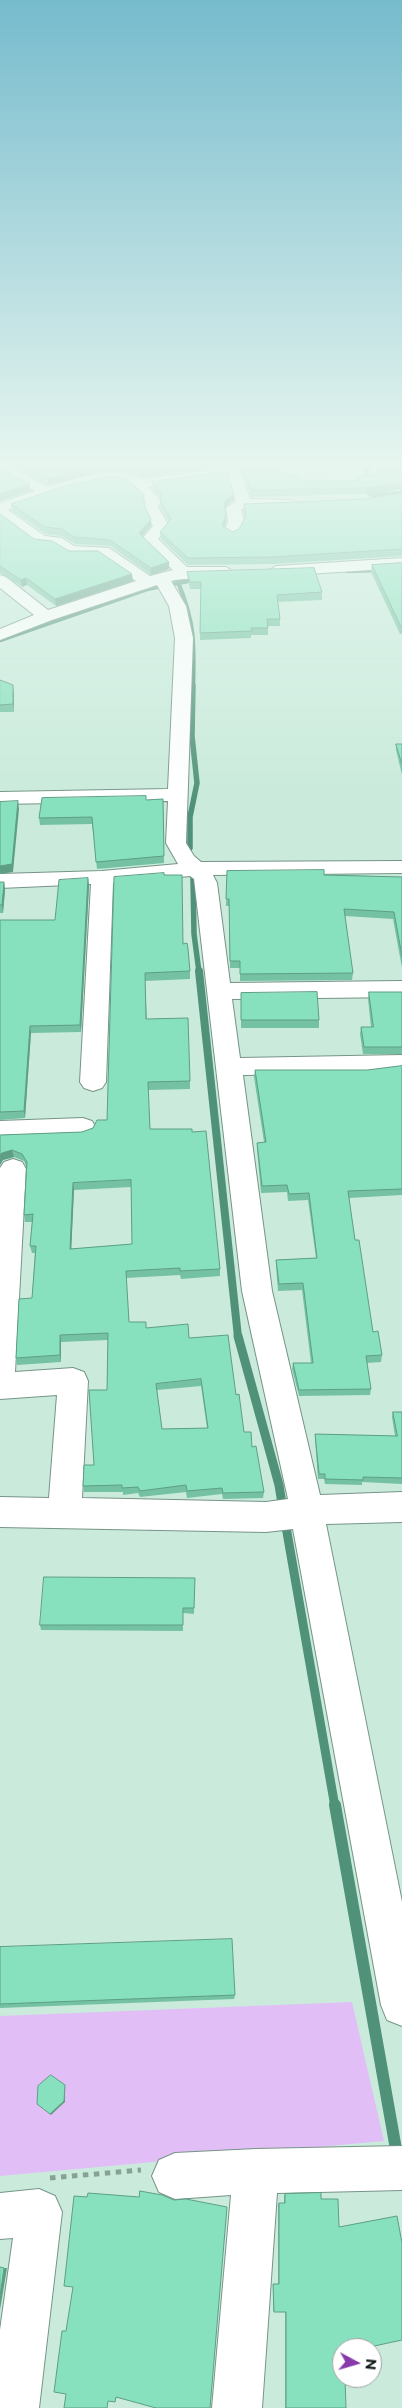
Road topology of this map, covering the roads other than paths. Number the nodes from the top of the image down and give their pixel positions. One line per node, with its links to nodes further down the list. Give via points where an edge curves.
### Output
1 (150, 577): 4 (street)
2 (173, 577): 4 (street)
3 (2, 583): 5 (street)
4 (161, 584): 5 (street); 7 (street, via 182,622 184,638)
5 (46, 616): 6 (street)
6 (0, 634)
7 (178, 795): 8 (street); 10 (street, via 176,843)
8 (0, 798)
9 (402, 867): 10 (street)
10 (195, 869): 11 (street); 14 (street, via 206,883)
11 (102, 877): 12 (street); 17 (street)
12 (0, 881)
13 (402, 989): 14 (street)
14 (219, 991): 16 (street)
15 (402, 1064): 16 (street)
16 (228, 1067): 26 (street, via 257,1291)
17 (93, 1082)
18 (83, 1128): 19 (street)
19 (0, 1131)
20 (13, 1169): 21 (street)
21 (0, 1373)
22 (0, 1386): 25 (street, via 73,1381)
23 (402, 1507): 26 (street)
24 (0, 1512): 25 (street)
25 (65, 1512): 26 (street, via 266,1517)
26 (291, 1513): 27 (street, via 314,1552)
27 (402, 2006)
28 (393, 2168): 29 (street)
29 (256, 2171): 30 (street); 33 (street)
30 (176, 2176)
31 (0, 2216): 32 (street, via 39,2212)
32 (14, 2408)
33 (237, 2408)

